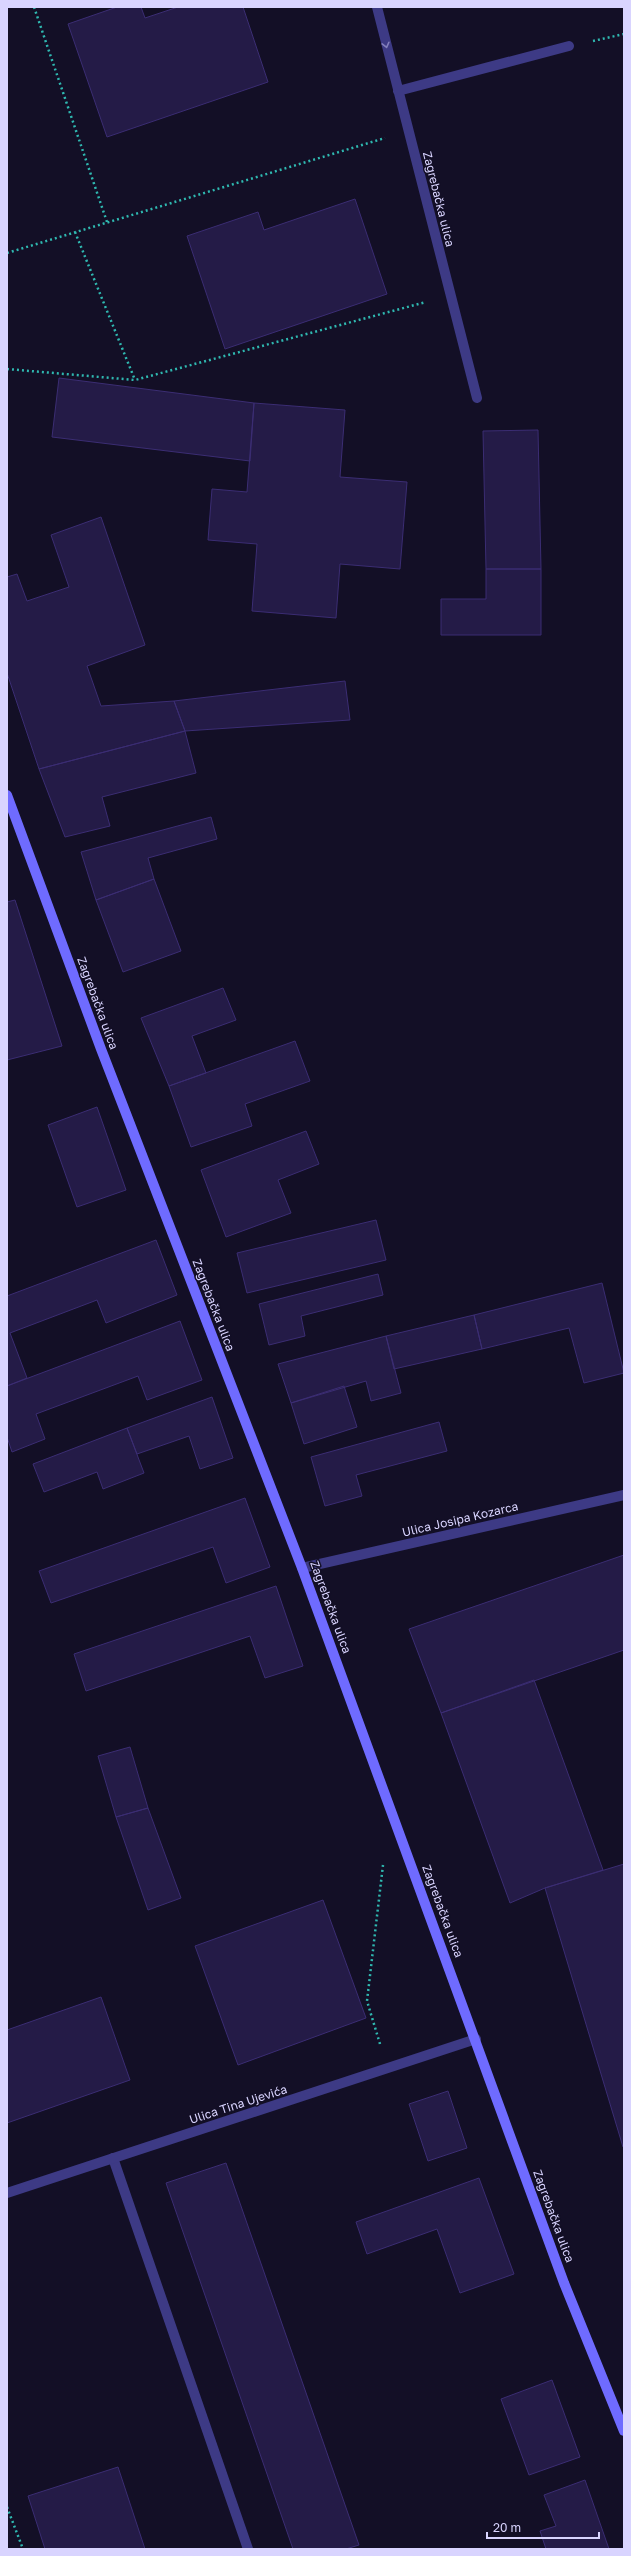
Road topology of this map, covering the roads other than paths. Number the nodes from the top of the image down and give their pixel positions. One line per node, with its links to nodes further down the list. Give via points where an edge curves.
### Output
1 (376, 7): 3 (street, Zagrebačka ulica, one-way to 3)
2 (569, 46): 3 (street)
3 (398, 91): 4 (street, Zagrebačka ulica)
4 (476, 398)
5 (7, 795): 7 (street, Zagrebačka ulica, via 101,1049)
6 (624, 1495): 7 (street, Ulica Josipa Kozarca)
7 (302, 1568): 8 (street, Zagrebačka ulica)
8 (476, 2039): 9 (street, Ulica Tina Ujevića); 11 (street, Zagrebačka ulica, via 564,2282)
9 (113, 2158): 10 (street, Ulica Tina Ujevića); 12 (street)
10 (7, 2193)
11 (624, 2431)
12 (248, 2549)

